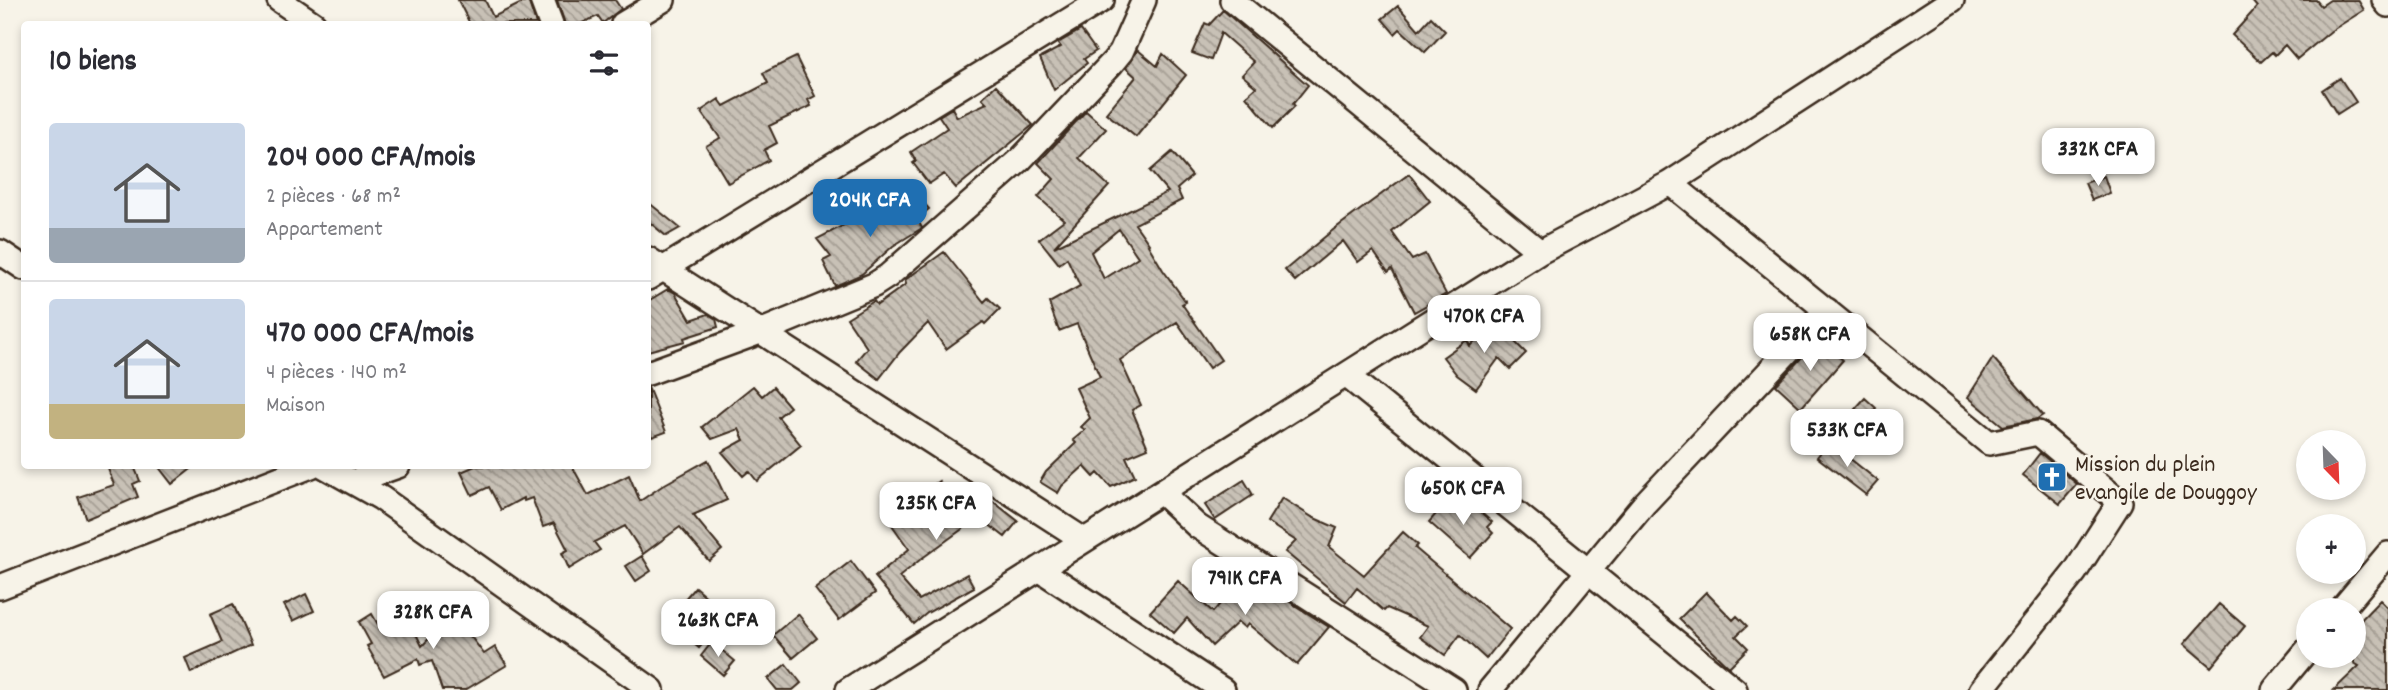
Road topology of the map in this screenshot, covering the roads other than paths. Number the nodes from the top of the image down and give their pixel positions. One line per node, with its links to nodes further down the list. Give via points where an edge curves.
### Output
1 (279, 0): 10 (street)
2 (542, 0): 11 (street)
3 (663, 0): 12 (street)
4 (1102, 0): 17 (street)
5 (1144, 0): 19 (street, via 1112,64 1020,159 904,262 874,285)
6 (1232, 0): 15 (street)
7 (1952, 0): 13 (street)
8 (2384, 0): 9 (street)
9 (2388, 5)
10 (310, 21)
11 (550, 21)
12 (628, 21)
13 (1670, 183): 15 (street); 18 (street)
14 (0, 252): 16 (street)
15 (1540, 252): 21 (street)
16 (21, 266)
17 (652, 269): 19 (street)
18 (1827, 310): 30 (street, via 1645,503); 41 (street, via 1989,443 2038,433 2120,502 2075,572)
19 (760, 332): 20 (street); 27 (street)
20 (651, 372)
21 (1346, 375): 26 (street); 30 (street)
22 (303, 469): 31 (street)
23 (330, 469): 25 (street)
24 (389, 469): 25 (street)
25 (355, 481): 35 (street)
26 (1161, 492): 27 (street); 38 (street, via 1197,526)
27 (1084, 540): 29 (street)
28 (2388, 554): 32 (street)
29 (1039, 569): 36 (street); 37 (street)
30 (1589, 571): 39 (street); 40 (street)
31 (0, 587)
32 (2351, 598)
33 (2296, 667): 34 (street)
34 (2282, 687)
35 (652, 690)
36 (848, 690)
37 (1223, 690)
38 (1454, 690)
39 (1490, 690)
40 (1735, 690)
41 (1981, 690)

